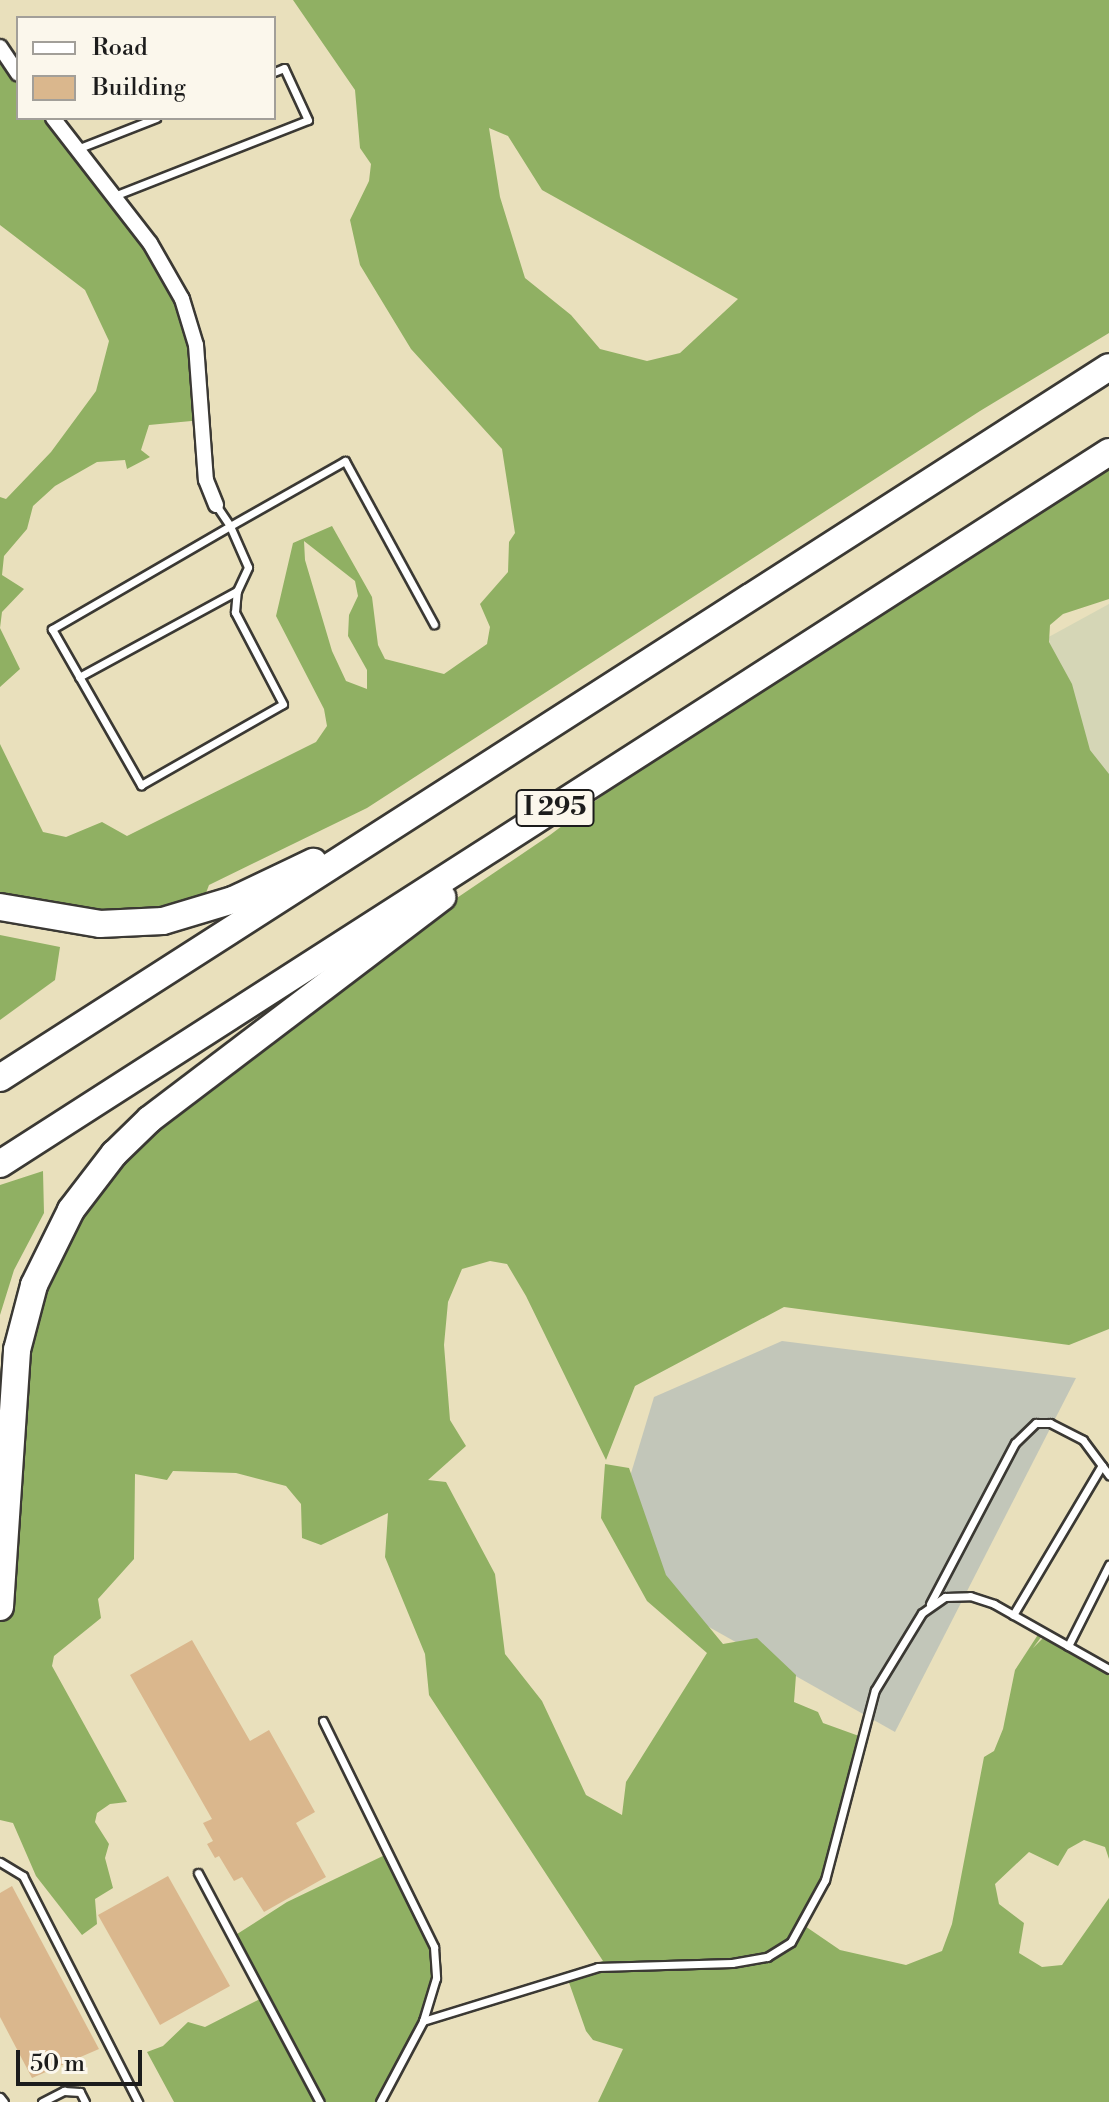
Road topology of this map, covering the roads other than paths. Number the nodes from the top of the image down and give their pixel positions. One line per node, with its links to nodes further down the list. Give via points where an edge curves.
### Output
1 (0, 47): 2 (street)
2 (16, 71)
3 (276, 71): 7 (lane, via 284,68 308,120)
4 (55, 120): 6 (street)
5 (151, 120): 6 (lane)
6 (77, 149): 7 (street)
7 (114, 196): 10 (street, via 150,243 182,299 196,345 206,480)
8 (1109, 367): 15 (highway, I 295)
9 (1109, 452): 16 (highway, I 295)
10 (216, 505): 11 (lane)
11 (230, 526): 12 (lane, via 248,567); 13 (lane, via 345,461); 14 (lane, via 52,629)
12 (237, 591): 14 (lane); 14 (lane, via 235,612 283,704 141,785)
13 (434, 624)
14 (79, 677)
15 (424, 808): 17 (highway, via 233,900 185,916 100,924); 18 (highway, I 295)
16 (545, 814): 19 (highway, I 295); 23 (highway, via 150,1119 84,1190 50,1248 20,1335)
17 (0, 907)
18 (0, 1078)
19 (0, 1164)
20 (1102, 1465): 21 (lane); 24 (lane, via 1083,1440 1050,1423 1036,1423 1015,1443); 25 (lane)
21 (1109, 1475)
22 (1109, 1565): 26 (lane)
23 (0, 1607)
24 (929, 1607): 25 (lane, via 945,1597 970,1596); 31 (lane, via 875,1690 825,1880 791,1942 756,1960 598,1967)
25 (1013, 1615): 26 (lane)
26 (1068, 1646): 27 (lane)
27 (1109, 1669)
28 (323, 1721): 31 (lane, via 434,1947 436,1978)
29 (0, 1862): 36 (lane, via 23,1876)
30 (198, 1873): 37 (lane)
31 (423, 2021): 38 (lane)
32 (0, 2097): 33 (lane)
33 (4, 2102)
34 (42, 2102): 35 (lane, via 64,2091 80,2092)
35 (85, 2102)
36 (138, 2102)
37 (320, 2102)
38 (380, 2102)

